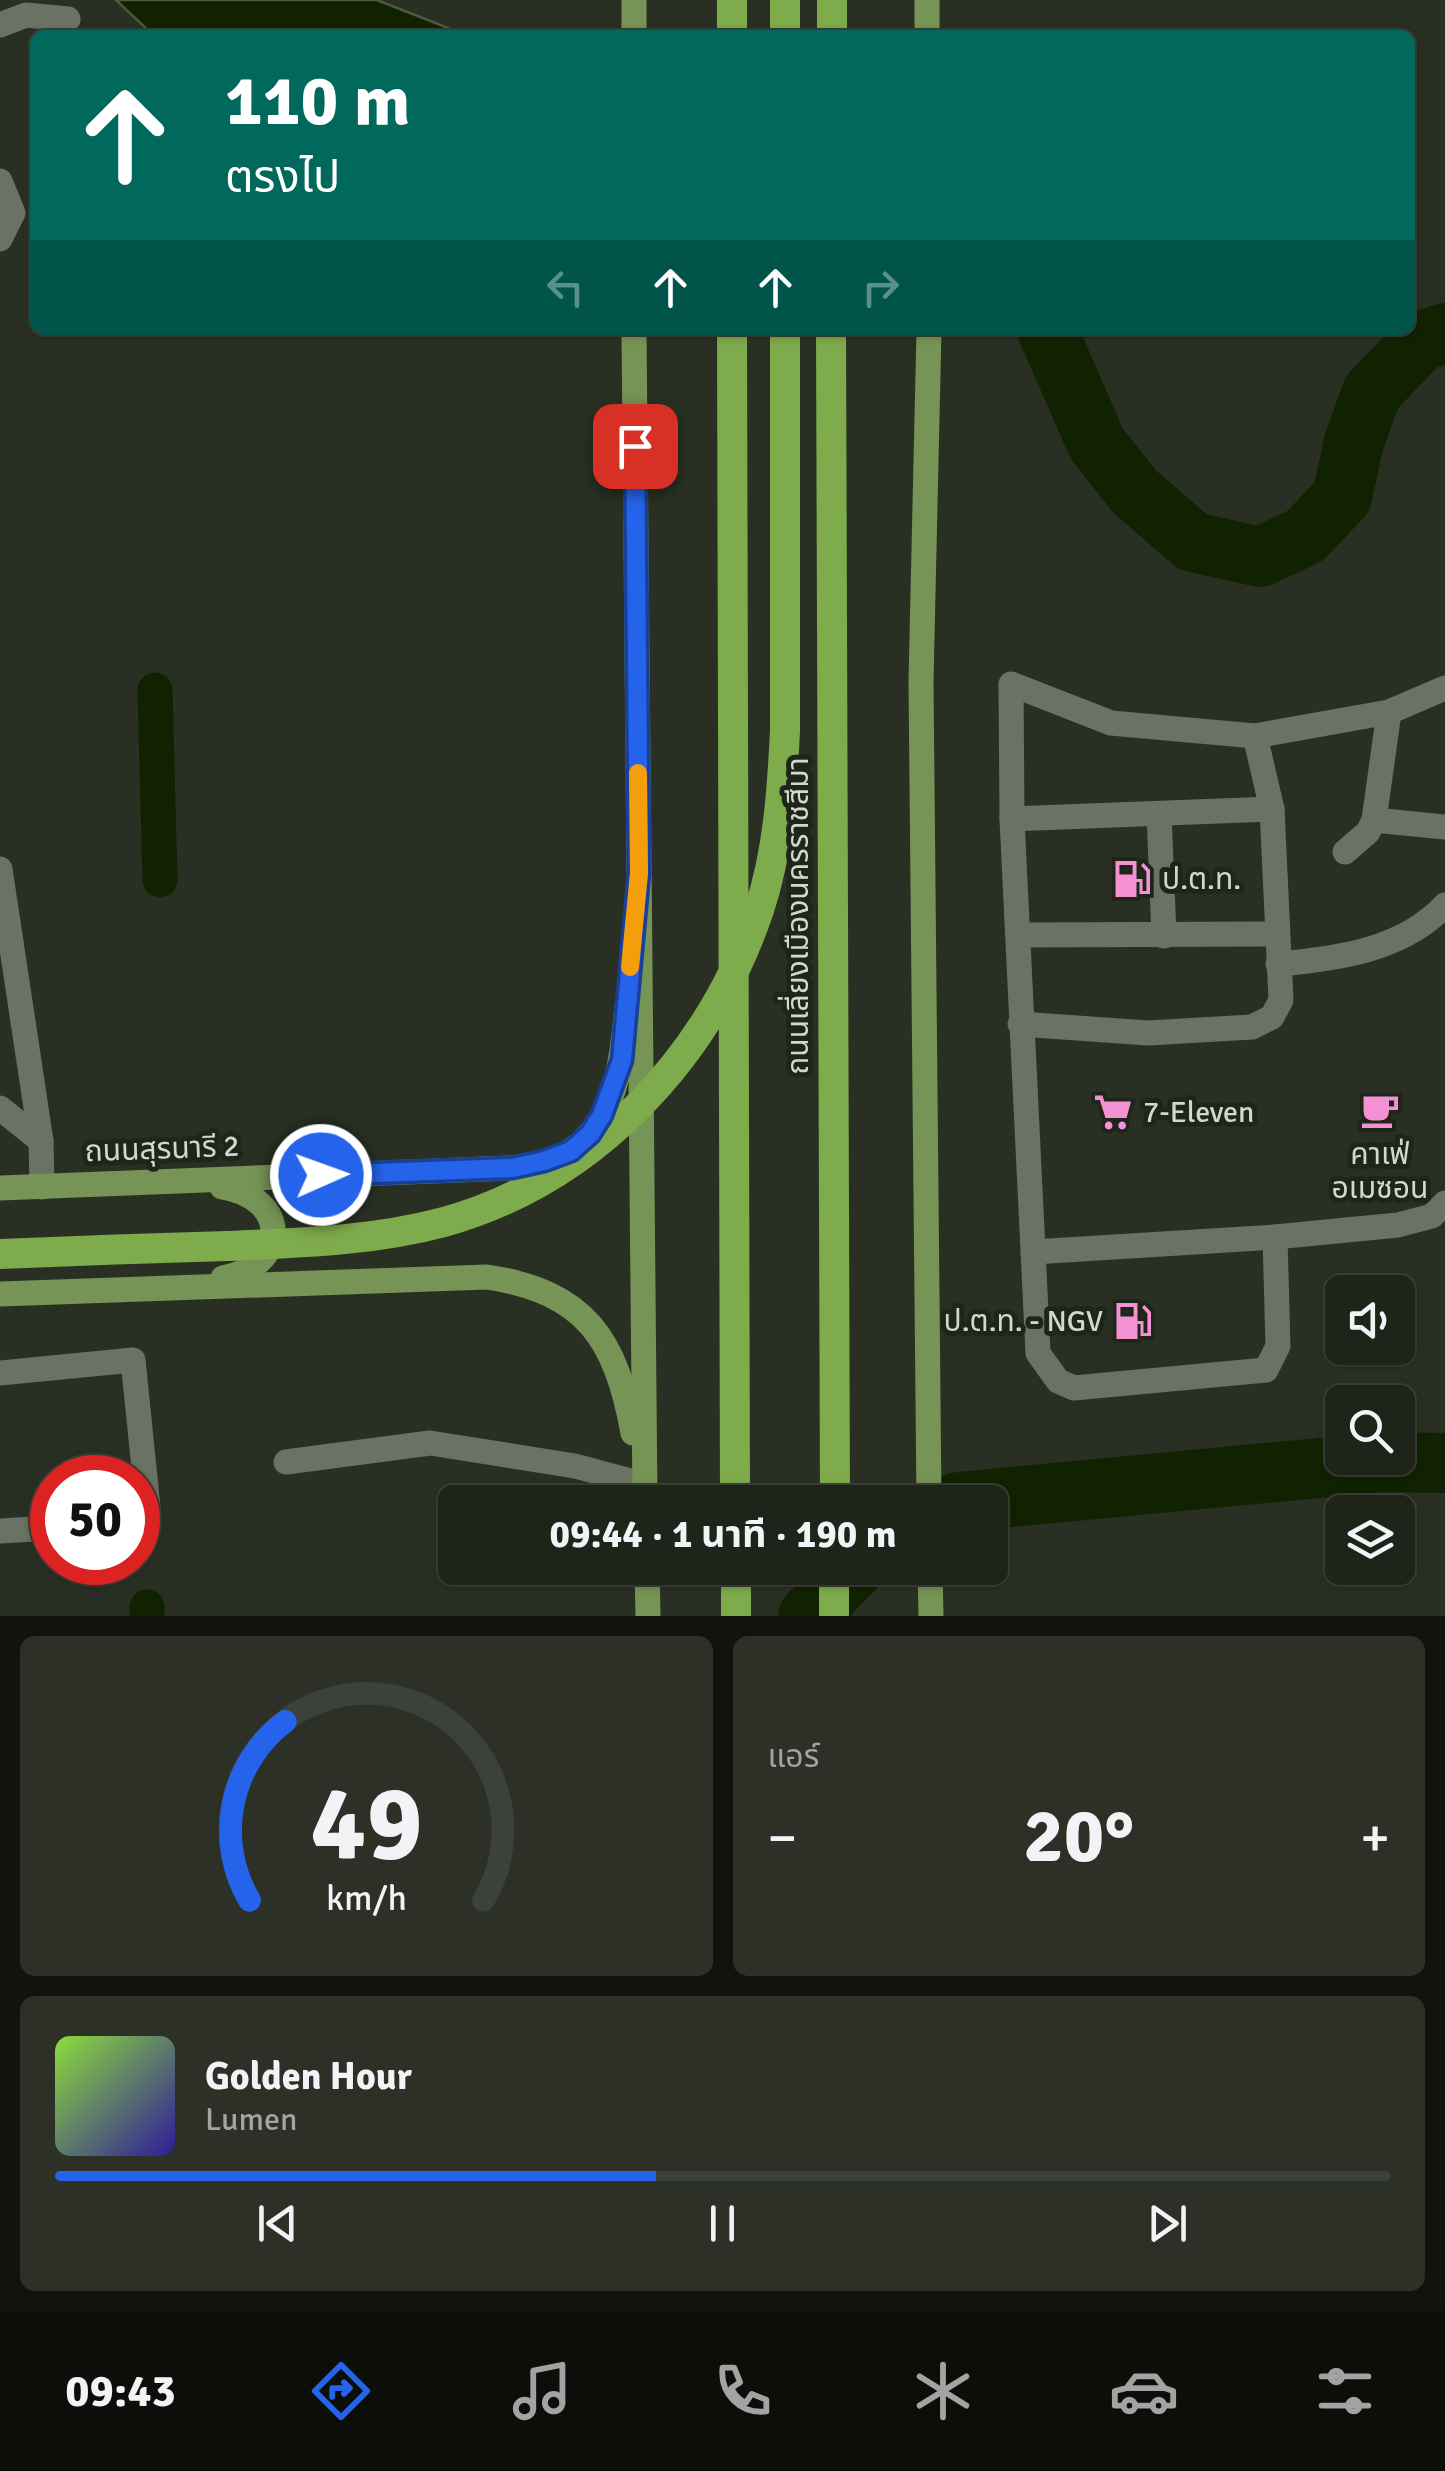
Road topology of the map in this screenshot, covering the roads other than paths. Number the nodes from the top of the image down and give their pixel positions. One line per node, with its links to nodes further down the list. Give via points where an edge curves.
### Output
1 (44, 0): 8 (street)
2 (634, 0): 9 (main road)
3 (732, 0): 10 (highway)
4 (785, 0): 11 (highway)
5 (832, 0): 12 (highway)
6 (926, 0): 13 (main road)
7 (0, 25): 8 (street, via 26,15)
8 (78, 27)
9 (634, 30)
10 (732, 30)
11 (785, 30)
12 (832, 30)
13 (927, 30)
14 (0, 181): 15 (street, via 13,213)
15 (0, 238)
16 (634, 335): 31 (main road)
17 (732, 335): 55 (highway)
18 (785, 335): 46 (highway, via 782,796 760,908 695,1036 664,1078 578,1160 514,1196 442,1222 324,1242)
19 (832, 335): 56 (highway, ถนนเลี่ยงเมืองนครราชสีมา)
20 (929, 335): 57 (main road, via 922,681)
21 (1445, 688): 22 (street)
22 (1389, 712): 23 (street); 27 (street)
23 (1255, 736): 24 (street); 26 (street, via 1110,723 1012,684)
24 (1272, 809): 25 (street); 33 (street)
25 (1158, 814): 26 (street); 35 (street)
26 (1012, 819): 34 (street)
27 (1374, 820): 28 (street); 29 (street)
28 (1445, 827)
29 (1345, 852)
30 (0, 870): 39 (street)
31 (639, 873): 40 (main road, ถนนสุรนารี 2, via 622,1060 602,1115 571,1151 512,1168); 54 (main road)
32 (1445, 905): 36 (street, via 1432,920 1378,947)
33 (1277, 934): 35 (street); 36 (street)
34 (1018, 935): 35 (street); 37 (street)
35 (1164, 936)
36 (1278, 964): 37 (street, via 1281,1000 1272,1017 1252,1027 1148,1033)
37 (1020, 1024): 45 (street)
38 (0, 1108): 39 (street)
39 (42, 1141): 41 (street)
40 (168, 1182): 41 (main road, ถนนสุรนารี 2); 47 (main road, via 248,1194 272,1226 268,1253 247,1272)
41 (42, 1187): 42 (main road, ถนนสุรนารี 2)
42 (0, 1188)
43 (1445, 1203): 44 (street, via 1432,1216 1398,1225)
44 (1276, 1237): 45 (street); 45 (street, via 1278,1346 1266,1370 1074,1388 1058,1381 1038,1353)
45 (1033, 1252)
46 (0, 1254)
47 (172, 1288): 48 (main road); 53 (main road, via 488,1278 561,1298 608,1348 624,1382)
48 (0, 1294)
49 (0, 1373): 50 (street, via 133,1360)
50 (143, 1455)
51 (286, 1462): 52 (street, via 430,1443 574,1466)
52 (623, 1485)
53 (642, 1485)
54 (643, 1485)
55 (736, 1485)
56 (834, 1485)
57 (929, 1485)
58 (30, 1530): 59 (street)
59 (0, 1532)
60 (647, 1585): 64 (main road)
61 (736, 1585): 65 (highway)
62 (834, 1585): 66 (highway)
63 (930, 1585): 67 (main road)
64 (648, 1616)
65 (736, 1616)
66 (834, 1616)
67 (930, 1616)

